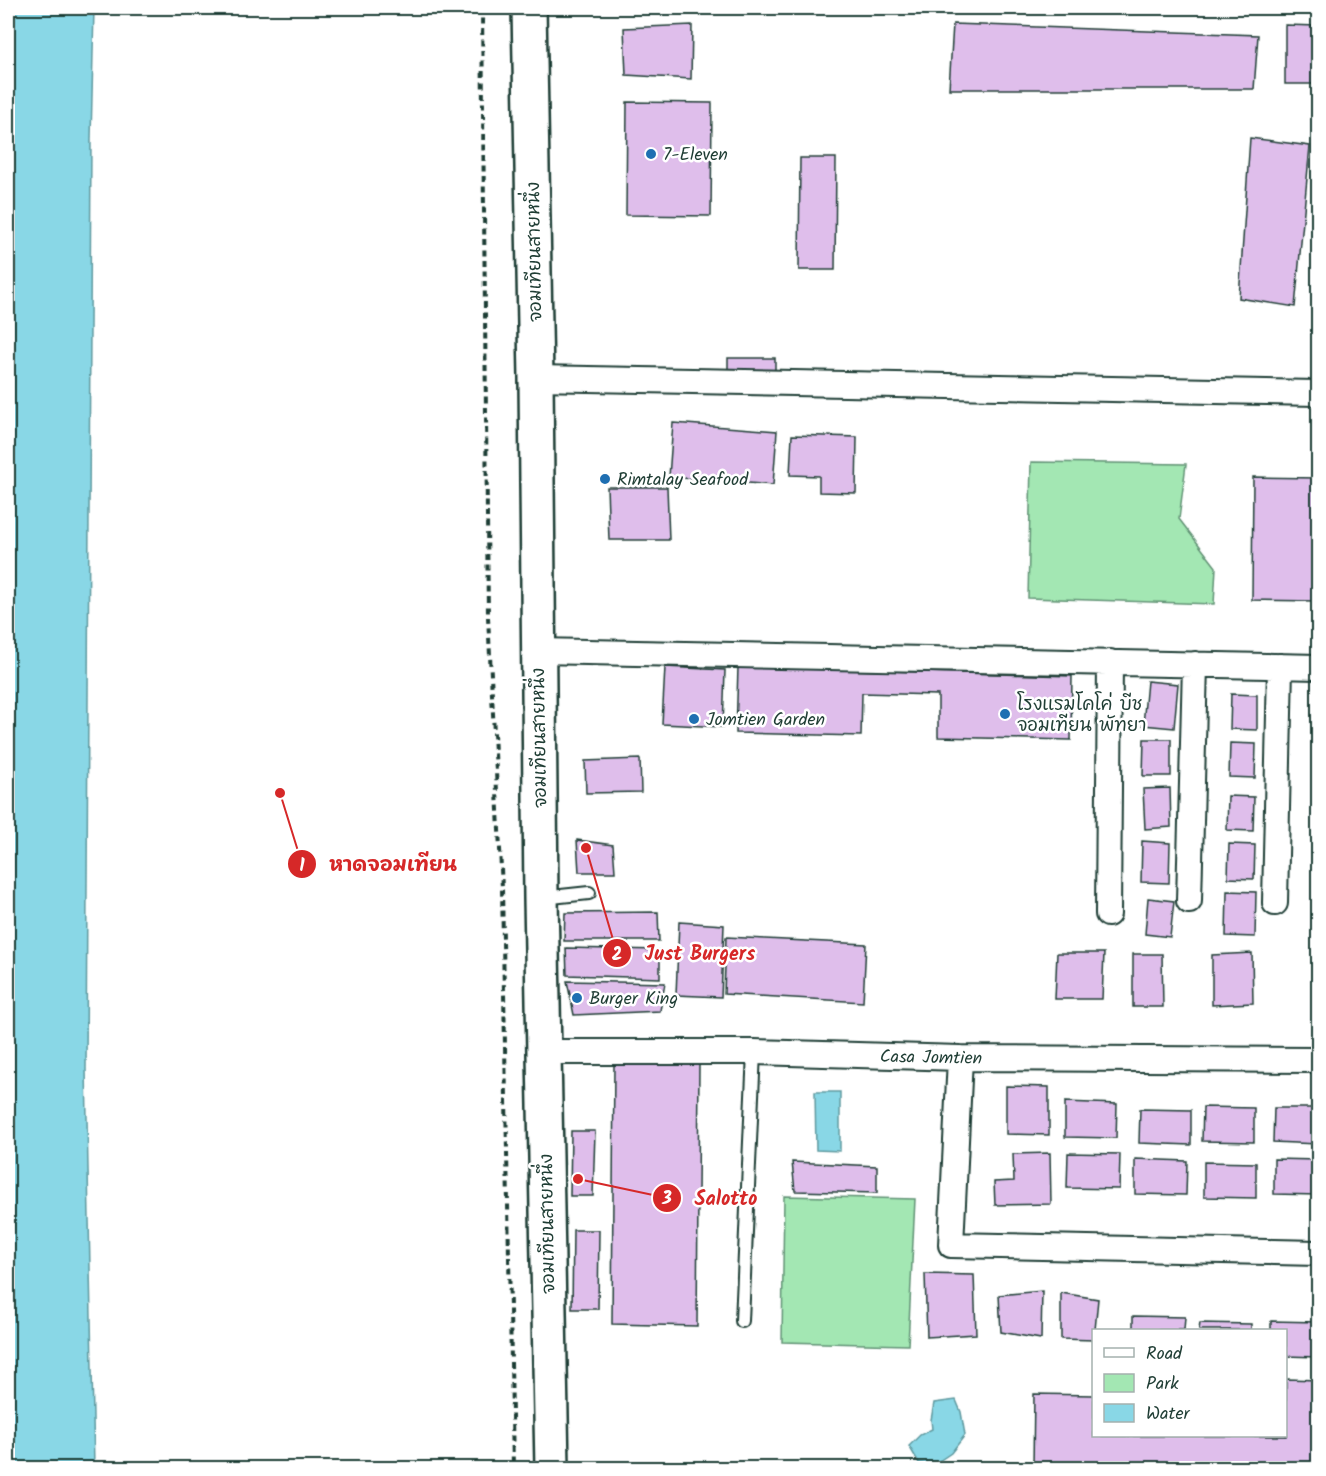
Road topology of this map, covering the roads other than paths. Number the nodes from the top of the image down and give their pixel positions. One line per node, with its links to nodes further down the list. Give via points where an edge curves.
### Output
1 (529, 8): 2 (street, จอมเทียนสายหนึ่ง)
2 (536, 378): 3 (street); 4 (street, จอมเทียนสายหนึ่ง)
3 (1318, 393)
4 (537, 651): 5 (street); 10 (street, จอมเทียนสายหนึ่ง)
5 (1110, 662): 6 (street); 13 (street)
6 (1195, 664): 7 (street); 11 (street)
7 (1280, 666): 8 (street); 12 (street)
8 (1318, 667)
9 (589, 893): 10 (lane)
10 (541, 898): 14 (street, จอมเทียนสายหนึ่ง)
11 (1189, 901)
12 (1275, 903)
13 (1108, 914)
14 (544, 1052): 15 (street, Casa Jomtien); 20 (street, จอมเทียนสายหนึ่ง)
15 (754, 1052): 16 (street, Casa Jomtien); 19 (lane)
16 (960, 1058): 17 (street, Casa Jomtien); 18 (street, via 951,1245)
17 (1318, 1060)
18 (1318, 1253)
19 (742, 1321)
20 (552, 1468)

